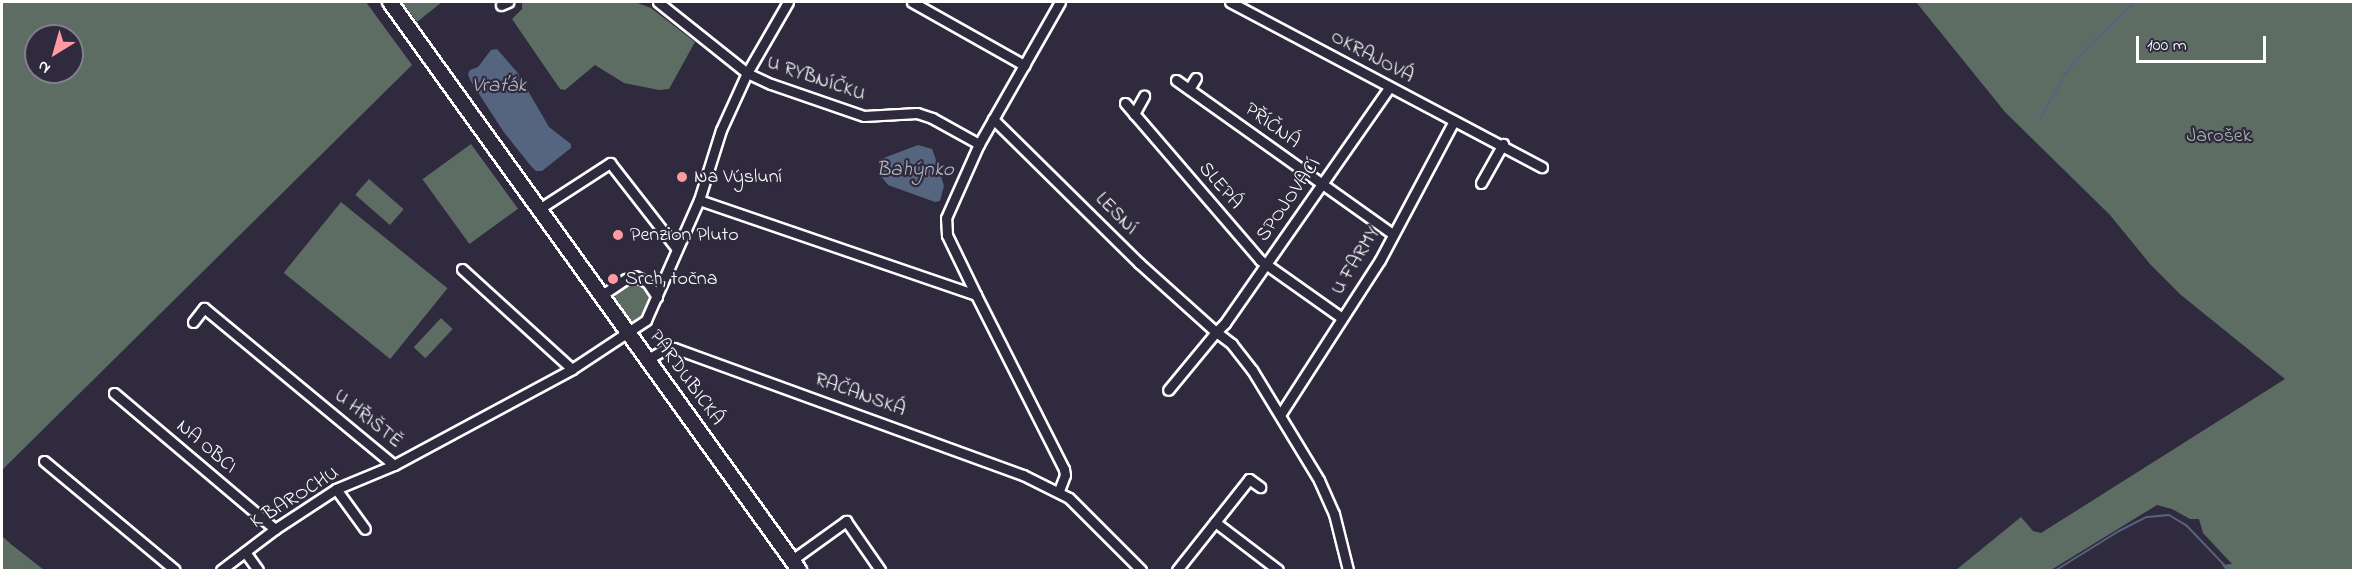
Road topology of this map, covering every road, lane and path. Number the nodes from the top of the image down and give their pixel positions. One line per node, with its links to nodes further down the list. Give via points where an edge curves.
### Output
1 (390, 2): 24 (street, PARDUBICKÁ)
2 (658, 2): 8 (street, U RYBNÍČKU)
3 (788, 2): 8 (street)
4 (912, 2): 7 (street)
5 (1060, 2): 7 (street)
6 (1230, 2): 11 (street, OKRAJOVÁ)
7 (1024, 65): 16 (street)
8 (747, 73): 18 (street, U RYBNÍČKU, via 864,116 917,113); 23 (street, via 721,130)
9 (1196, 78): 12 (street)
10 (1176, 80): 12 (street, PŘÍČNÁ)
11 (1389, 88): 17 (street, OKRAJOVÁ); 22 (street, SPOJOVACÍ)
12 (1189, 89): 22 (street, PŘÍČNÁ)
13 (1144, 96): 15 (street)
14 (1125, 103): 15 (street, SLEPÁ)
15 (1134, 114): 27 (street, SLEPÁ)
16 (993, 119): 18 (street); 35 (street, LESNÍ, via 1139,263)
17 (1454, 121): 19 (street, OKRAJOVÁ); 25 (street, U FARMY)
18 (979, 144): 30 (street, via 948,211 945,228)
19 (1503, 144): 20 (street, OKRAJOVÁ); 21 (street)
20 (1542, 167)
21 (1481, 183)
22 (1322, 184): 25 (street, PŘÍČNÁ); 27 (street, SPOJOVACÍ)
23 (699, 200): 26 (street); 30 (street)
24 (539, 209): 26 (street, via 610,163); 29 (street, PARDUBICKÁ)
25 (1393, 234): 32 (street, U FARMY)
26 (677, 249): 31 (street)
27 (1266, 264): 32 (street, SLEPÁ); 35 (street, SPOJOVACÍ)
28 (462, 268): 37 (street)
29 (602, 295): 31 (street, via 635,276 647,282); 34 (street, PARDUBICKÁ)
30 (976, 295): 45 (street, via 1064,469)
31 (657, 297): 34 (street, via 648,317)
32 (1342, 318): 40 (street, U FARMY)
33 (193, 322): 42 (street, U HŘIŠTĚ, via 204,308)
34 (629, 332): 36 (street, PARDUBICKÁ); 37 (street, U HŘIŠTĚ)
35 (1216, 332): 38 (street); 40 (street, LESNÍ, via 1232,344)
36 (648, 359): 45 (street, RAČANSKÁ, via 674,348); 50 (street, PARDUBICKÁ)
37 (572, 369): 42 (street, U HŘIŠTĚ)
38 (1168, 390)
39 (114, 393): 47 (street, NA OBCI)
40 (1280, 415): 58 (street, LESNÍ, via 1319,480 1334,514)
41 (44, 461): 51 (street)
42 (394, 465): 44 (street, K BAROCHU)
43 (1260, 487): 46 (street, via 1249,479)
44 (336, 489): 47 (street, K BAROCHU); 48 (street)
45 (1059, 491): 55 (street, RAČANSKÁ)
46 (1215, 522): 56 (street); 57 (street)
47 (275, 529): 49 (street, K BAROCHU)
48 (365, 529)
49 (245, 552): 52 (street, K BAROCHU); 53 (street)
50 (795, 565): 54 (street, via 846,521)
51 (175, 570)
52 (221, 570)
53 (258, 570)
54 (880, 570)
55 (1141, 570)
56 (1177, 570)
57 (1278, 570)
58 (1348, 570)

